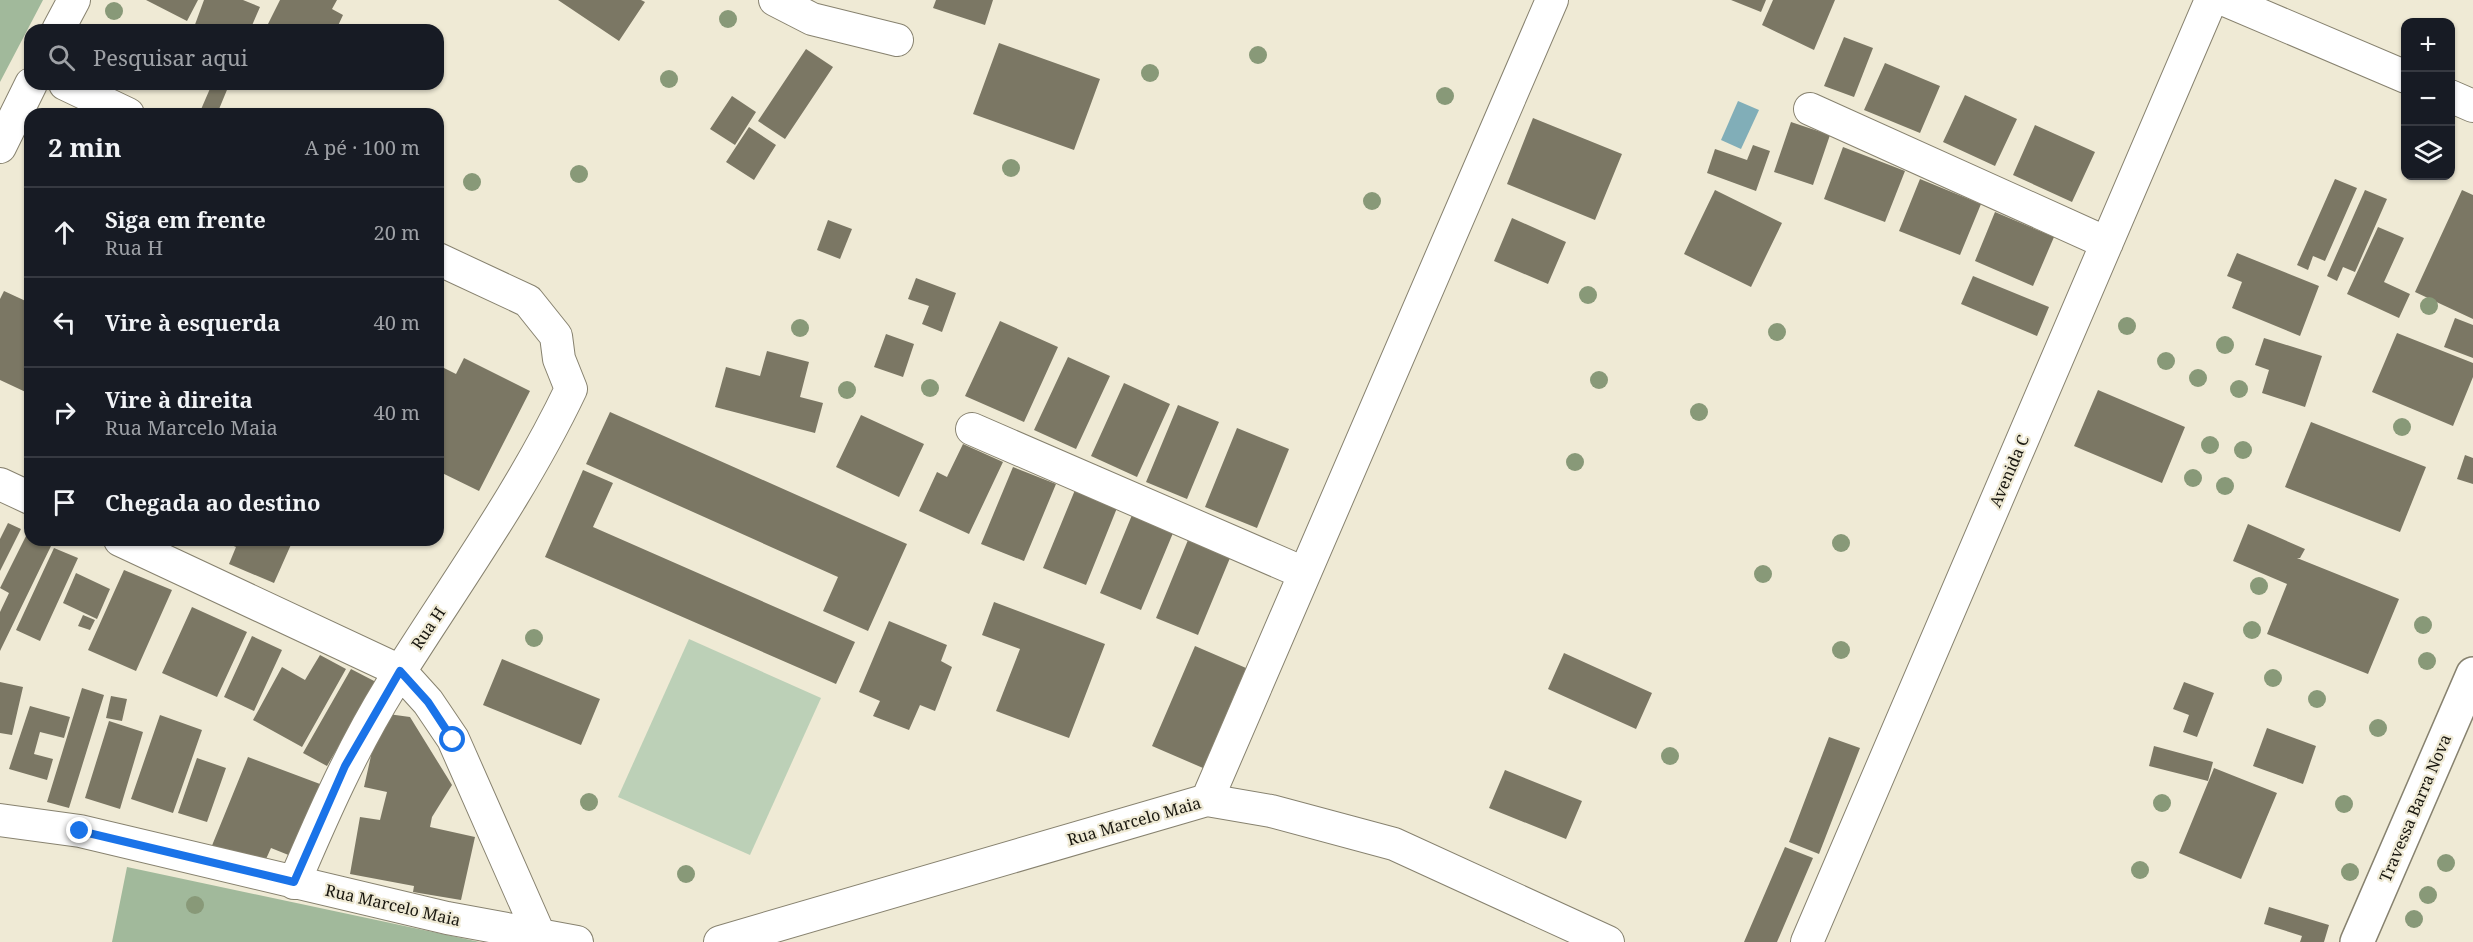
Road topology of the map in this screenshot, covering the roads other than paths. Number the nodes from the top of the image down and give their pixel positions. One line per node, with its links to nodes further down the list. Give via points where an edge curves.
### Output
1 (74, 0): 6 (street)
2 (775, 0): 7 (street, via 812,19)
3 (1552, 0): 22 (street)
4 (2211, 0): 16 (street, Avenida C)
5 (2225, 0): 8 (street)
6 (61, 24)
7 (897, 40)
8 (2401, 75)
9 (28, 90): 15 (street)
10 (78, 90): 13 (street)
11 (2455, 98): 12 (street)
12 (2473, 106)
13 (115, 108)
14 (1810, 109): 16 (street)
15 (0, 147)
16 (2107, 243): 32 (street, Avenida C)
17 (444, 262): 23 (street, Rua H, via 528,302 556,336 571,389 537,456)
18 (972, 429): 22 (street)
19 (0, 484): 20 (street)
20 (24, 495)
21 (133, 546): 23 (street)
22 (1304, 573): 25 (street)
23 (400, 671): 27 (street, Rua H, via 345,766); 28 (street, via 428,702 453,740)
24 (2473, 674): 33 (street, Travessa Barra Nova)
25 (1207, 800): 30 (street, Rua Marcelo Maia); 31 (street, Rua Marcelo Maia, via 1394,844)
26 (0, 820): 27 (street, Rua Marcelo Maia, via 80,831)
27 (294, 882): 28 (street, Rua Marcelo Maia, via 447,918)
28 (539, 934): 29 (street, Rua Marcelo Maia)
29 (577, 942)
30 (720, 942)
31 (1608, 942)
32 (1807, 942)
33 (2357, 942)

